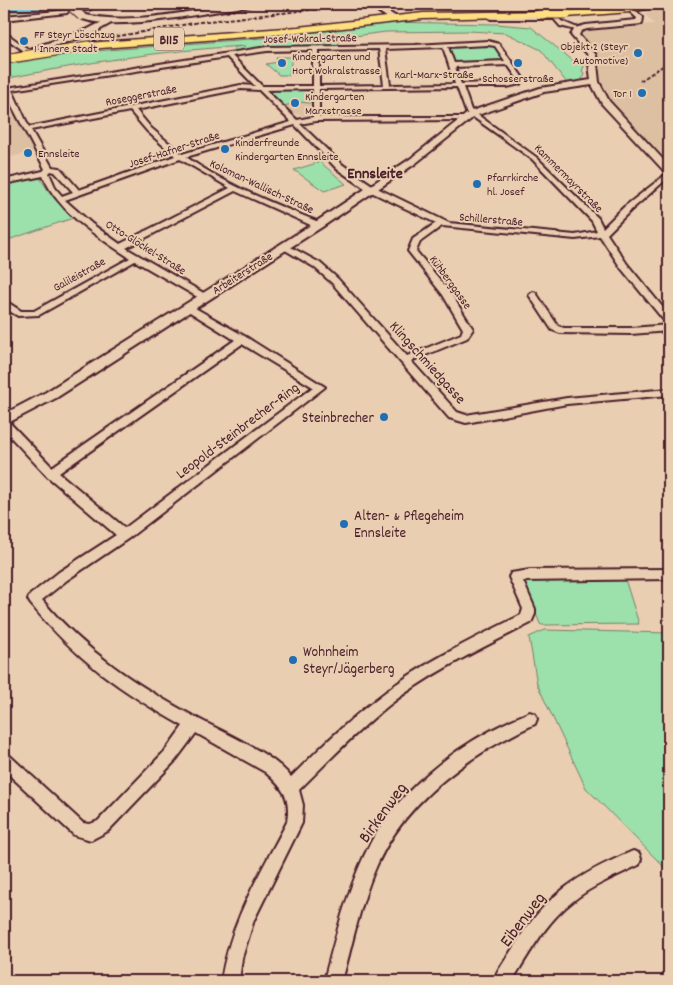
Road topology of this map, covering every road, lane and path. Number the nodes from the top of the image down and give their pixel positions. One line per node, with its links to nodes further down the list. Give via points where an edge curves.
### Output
1 (250, 4): 15 (main road, via 138,21)
2 (371, 4): 13 (main road)
3 (557, 4): 4 (street); 14 (street)
4 (563, 4)
5 (666, 4): 6 (main road, B115)
6 (655, 6): 9 (main road, B115); 11 (street)
7 (67, 7): 10 (main road, bridge); 12 (street)
8 (89, 8): 10 (street)
9 (627, 10): 11 (street); 13 (main road, B115, bridge); 17 (street)
10 (82, 12): 15 (main road); 19 (street, via 85,27)
11 (639, 16): 17 (street, via 641,21)
12 (4, 18)
13 (390, 18): 14 (street); 16 (main road, B115)
14 (555, 18): 18 (street, via 562,25)
15 (105, 22): 19 (street)
16 (356, 23): 21 (main road, B115)
17 (636, 23): 18 (street, via 589,26)
18 (578, 30): 30 (street, via 576,37 592,55)
19 (78, 36): 25 (street)
20 (4, 38): 25 (street, via 8,37)
21 (88, 46): 27 (main road, B115, bridge)
22 (446, 46): 24 (street, Josef-Wokral-Straße); 28 (street, Josef-Wokral-Straße, via 494,43); 29 (street)
23 (316, 48): 24 (street, Josef-Wokral-Straße); 26 (street, Josef-Wokral-Straße, via 267,49); 33 (street)
24 (382, 48): 31 (street)
25 (29, 52): 27 (street)
26 (228, 55): 34 (street, Schillerstraße); 35 (street, Josef-Wokral-Straße)
27 (4, 59)
28 (509, 63): 29 (street); 32 (street, Karl-Marx-Straße, via 520,78 518,83)
29 (453, 65): 32 (street)
30 (595, 82): 37 (street, Arbeiterstraße, via 535,92); 43 (street, via 604,102)
31 (387, 86): 32 (street, Karl-Marx-Straße); 33 (street, Karl-Marx-Straße)
32 (460, 86): 37 (street)
33 (315, 87): 34 (street, Karl-Marx-Straße); 38 (street)
34 (259, 88): 36 (street, Roseggerstraße, via 232,88); 39 (street, Schillerstraße)
35 (9, 89): 40 (street, Otto-Glöckel-Straße)
36 (131, 108): 40 (street, Roseggerstraße); 41 (street, Koloman-Wallisch-Straße, via 148,131)
37 (469, 116): 38 (street, Josef-Hafner-Straße); 46 (street, Arbeiterstraße); 50 (street, Kammermayrstraße, via 534,158)
38 (316, 119): 39 (street, Josef-Hafner-Straße)
39 (294, 123): 41 (street, Josef-Hafner-Straße); 46 (street, Schillerstraße, via 335,163)
40 (28, 129): 42 (street, Otto-Glöckel-Straße)
41 (179, 157): 45 (street, Koloman-Wallisch-Straße); 47 (street, Josef-Hafner-Straße)
42 (47, 171): 44 (street); 47 (street, Otto-Glöckel-Straße, via 57,170); 48 (street, Otto-Glöckel-Straße, via 48,182)
43 (669, 172): 49 (street)
44 (4, 182)
45 (236, 188): 52 (street, Koloman-Wallisch-Straße); 57 (street)
46 (372, 189): 51 (street, Schillerstraße); 52 (street, Arbeiterstraße)
47 (79, 194): 48 (street, Josef-Hafner-Straße)
48 (61, 199): 57 (street, Otto-Glöckel-Straße)
49 (616, 219): 50 (street); 53 (street)
50 (595, 220): 53 (street, Kammermayrstraße)
51 (441, 223): 54 (street, Schillerstraße, via 459,228); 66 (street, Kühberggasse, via 416,241 412,251 447,294 468,333)
52 (318, 225): 56 (street, Arbeiterstraße)
53 (603, 233): 54 (street, Schillerstraße); 55 (street, Kammermayrstraße)
54 (583, 236): 55 (street)
55 (609, 246): 63 (street, Kammermayrstraße)
56 (284, 247): 60 (street, Arbeiterstraße); 66 (street, Klingschmiedgasse, via 324,270)
57 (118, 248): 58 (street, Otto-Glöckel-Straße)
58 (135, 258): 60 (street, Otto-Glöckel-Straße); 61 (street, Galileistraße, via 36,313 22,316)
59 (533, 295): 64 (street, via 555,328 563,331)
60 (204, 297): 62 (street, Arbeiterstraße)
61 (4, 304)
62 (188, 307): 65 (street, Leopold-Steinbrecher-Ring); 68 (street, Arbeiterstraße)
63 (669, 321)
64 (669, 328)
65 (243, 339): 70 (street); 71 (street, Leopold-Steinbrecher-Ring, via 320,387)
66 (406, 360): 67 (street, Klingschmiedgasse, via 453,415 466,419 568,400)
67 (669, 392)
68 (4, 420)
69 (4, 424): 70 (street)
70 (51, 474): 71 (street)
71 (125, 535): 74 (street, Leopold-Steinbrecher-Ring, via 34,599 93,660)
72 (669, 574): 76 (street, via 515,577 529,609 526,619 466,649 384,701 335,743)
73 (530, 719): 79 (street, Birkenweg, via 460,756 405,808 372,859)
74 (193, 725): 75 (street, via 170,756 104,826 91,832 79,830); 76 (street, via 270,767)
75 (4, 760)
76 (291, 788): 78 (street, via 296,811 294,823 250,906 232,960)
77 (633, 859): 80 (street, Eibenweg, via 559,902 531,936)
78 (230, 981)
79 (333, 981)
80 (502, 981)

